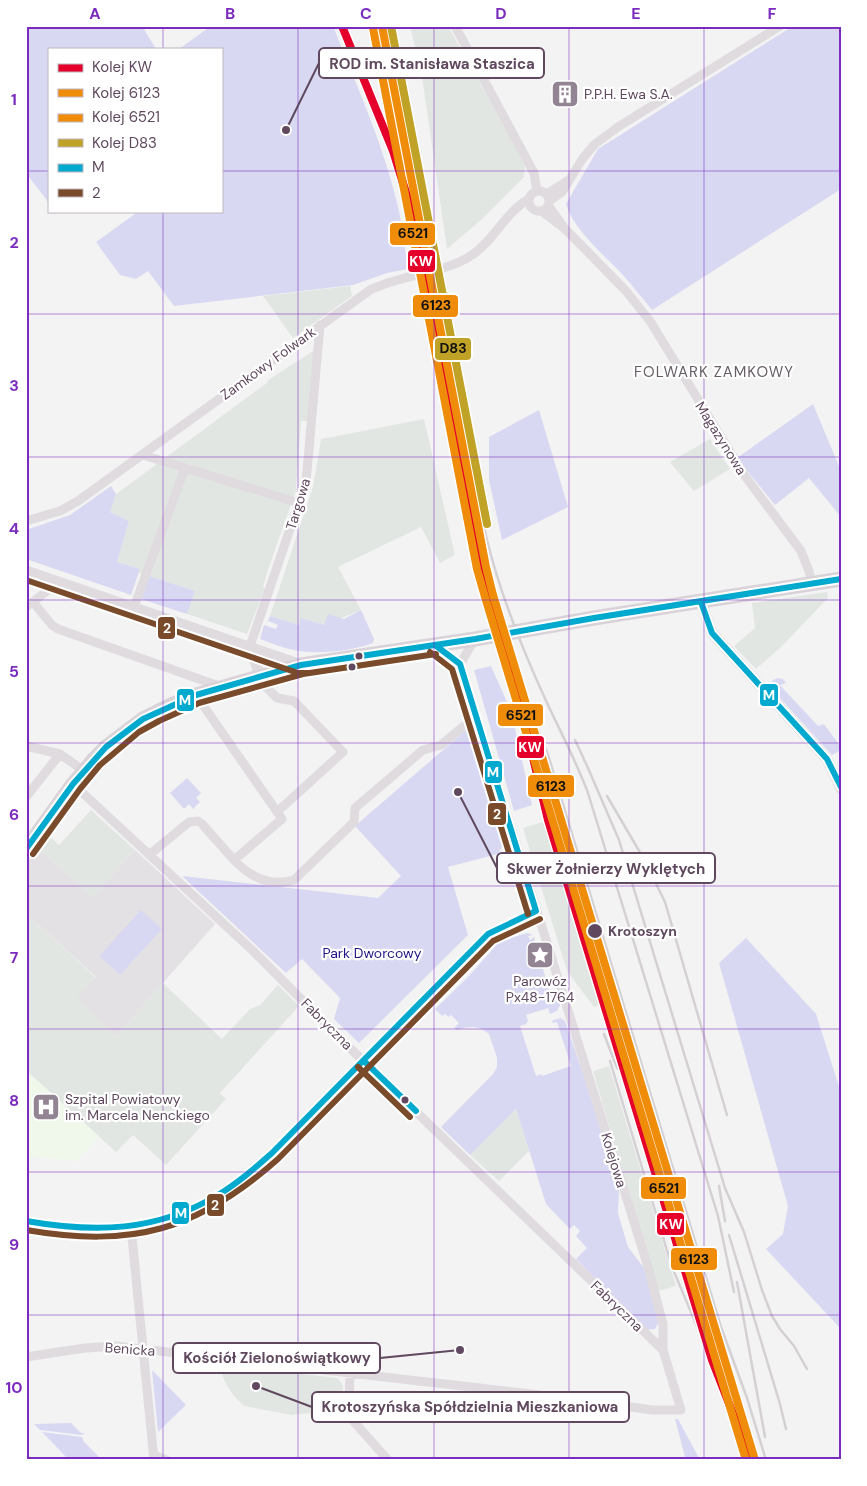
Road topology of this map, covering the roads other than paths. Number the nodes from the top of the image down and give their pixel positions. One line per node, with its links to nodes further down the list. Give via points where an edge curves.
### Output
1 (455, 26): 3 (street, via 534,173)
2 (780, 26): 5 (street, via 595,144 562,192)
3 (537, 191): 4 (street, Zamkowy Folwark, via 532,194); 5 (street)
4 (530, 203): 5 (street, via 536,210); 6 (street, Zamkowy Folwark, via 518,205 472,255 444,268 385,282)
5 (546, 203): 14 (street, Magazynowa, via 564,228 626,291 650,321 745,476 801,551)
6 (320, 325): 7 (street, Zamkowy Folwark); 9 (street, Targowa, via 308,469)
7 (143, 455): 8 (street); 10 (street, Zamkowy Folwark, via 66,508)
8 (185, 468): 9 (street); 17 (street)
9 (299, 503): 20 (street, Targowa)
10 (26, 521)
11 (26, 571): 13 (street)
12 (841, 579): 14 (main road)
13 (55, 581): 16 (street, via 52,588); 17 (street)
14 (812, 584): 15 (main road)
15 (701, 602): 18 (main road); 31 (street, via 712,633 827,760)
16 (30, 604): 24 (street, via 58,629)
17 (134, 607): 20 (street)
18 (475, 639): 19 (main road); 21 (street)
19 (435, 645): 21 (street); 22 (main road)
20 (250, 646): 22 (street); 23 (street)
21 (460, 664): 26 (street, Kolejowa)
22 (301, 665): 23 (main road)
23 (260, 676): 24 (main road); 33 (street, via 262,683 277,698 294,701 343,752)
24 (223, 688): 25 (main road)
25 (196, 695): 29 (main road, via 155,712 134,726 106,747); 33 (street)
26 (476, 716): 36 (street, via 441,745 424,750 355,808 354,822 294,880 284,883 266,881 244,871); 37 (street, Kolejowa)
27 (26, 746): 28 (street)
28 (60, 754): 29 (street); 32 (street)
29 (84, 770): 30 (main road)
30 (73, 784): 34 (main road); 35 (street, Fabryczna)
31 (841, 788)
32 (26, 797)
33 (277, 812): 36 (street, via 282,819)
34 (27, 847)
35 (149, 856): 36 (street, via 194,821 202,824); 38 (street, Fabryczna, via 252,950)
36 (234, 860)
37 (536, 911): 38 (street, via 488,934); 42 (street, Kolejowa, via 648,1267 663,1324)
38 (364, 1060): 40 (street, via 255,1170 236,1185 170,1218); 42 (street, Fabryczna)
39 (26, 1221): 40 (street, via 87,1229)
40 (131, 1227): 41 (street)
41 (143, 1350): 43 (street, Benicka, via 116,1346); 44 (street, Benicka); 46 (street)
42 (663, 1350): 45 (street, Kolejowa)
43 (26, 1357)
44 (350, 1374): 45 (street, Benicka, via 652,1410); 48 (street, via 349,1410 355,1423)
45 (681, 1410)
46 (154, 1457): 47 (street)
47 (166, 1460)
48 (388, 1460)

